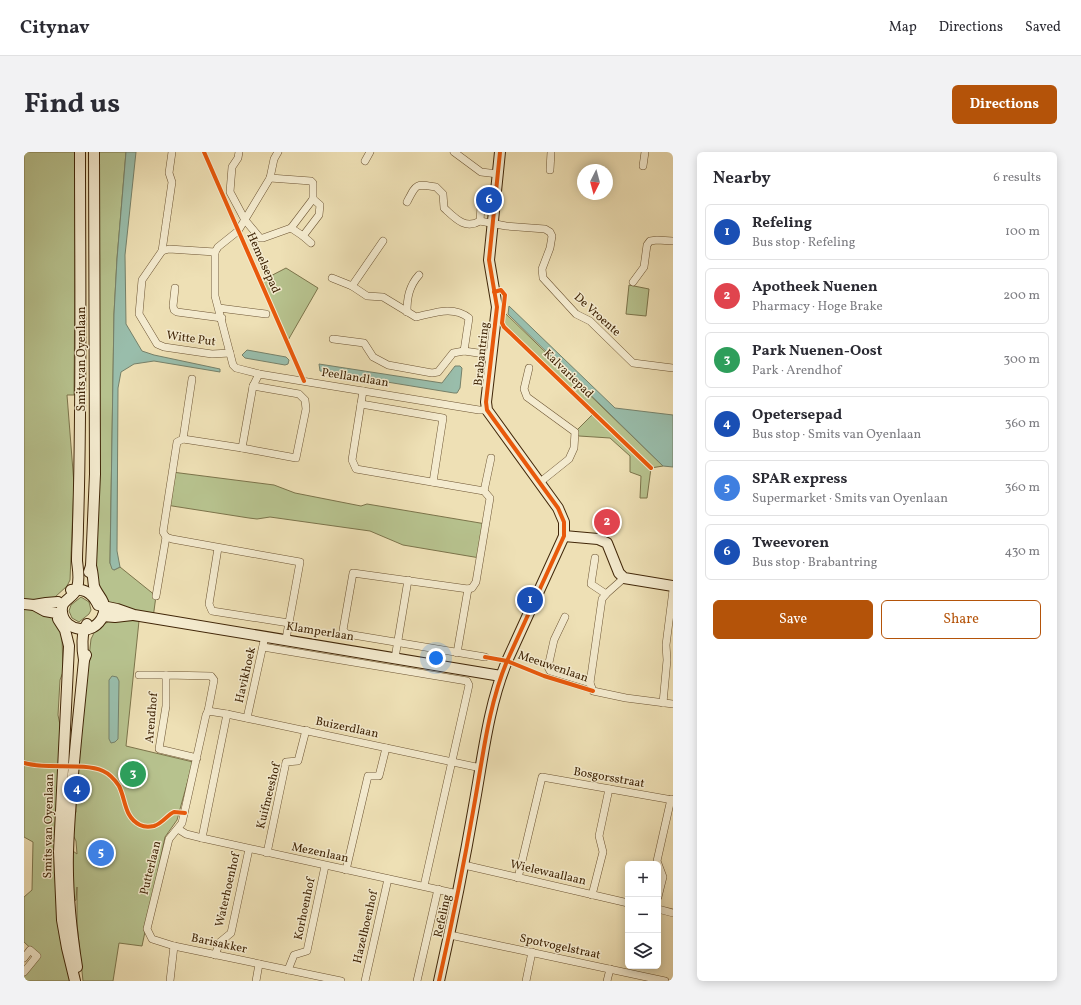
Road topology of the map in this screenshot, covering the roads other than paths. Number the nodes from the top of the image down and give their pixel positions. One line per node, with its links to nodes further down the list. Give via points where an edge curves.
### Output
1 (80, 152): 64 (main road, Smits van Oyenlaan, via 80,476 77,562 79,568)
2 (94, 152): 65 (main road, Smits van Oyenlaan, via 95,474 89,572)
3 (172, 152): 27 (street, Witte Put, via 169,173 172,182)
4 (239, 152): 19 (street, via 232,167 230,192)
5 (278, 152): 15 (street)
6 (370, 152): 11 (street)
7 (500, 152): 14 (main road, Brabantring)
8 (551, 152): 13 (street)
9 (644, 152): 12 (street)
10 (457, 153): 14 (street, via 481,172)
11 (364, 161)
12 (643, 166)
13 (550, 170)
14 (498, 174): 21 (main road, Brabantring)
15 (270, 178): 16 (street, via 311,181); 19 (street)
16 (313, 199): 22 (street); 23 (street, via 320,205 319,215)
17 (407, 202): 20 (street, via 415,187 436,187 443,194 444,208 454,218 473,225)
18 (482, 206): 20 (street)
19 (245, 220): 22 (street, via 260,238); 28 (street, via 238,232)
20 (480, 221): 21 (street)
21 (492, 224): 41 (main road, Brabantring, via 488,260 497,308); 43 (street, De Vroente, via 545,229 550,232 552,236 542,269 543,278 576,314 590,321 633,363)
22 (291, 228): 23 (street)
23 (303, 236): 26 (street)
24 (383, 241): 32 (street)
25 (673, 242): 31 (street, via 650,242 647,245 644,266)
26 (311, 243)
27 (162, 251): 28 (street); 40 (street, Witte Put, via 142,280 139,314 157,344 212,354)
28 (215, 252): 34 (street, via 215,296)
29 (419, 275): 35 (street, via 407,296)
30 (332, 278): 32 (street)
31 (633, 282)
32 (352, 286): 35 (street, via 367,296 383,297)
33 (175, 288): 37 (street, Witte Put, via 173,306 177,312)
34 (219, 308): 36 (street); 37 (street)
35 (406, 312): 39 (street, via 416,317 447,310 466,315 469,318)
36 (266, 314)
37 (222, 318): 40 (street)
38 (333, 339): 39 (street, via 364,343 373,357 388,365 432,373 438,372 453,353)
39 (464, 351): 41 (street)
40 (230, 353): 44 (street, Peellandlaan, via 236,368)
41 (492, 355): 49 (main road, Brabantring)
42 (529, 368): 54 (street, via 524,389 527,397 575,432 574,448 569,459)
43 (673, 368)
44 (259, 374): 46 (street); 47 (street, Peellandlaan)
45 (192, 379): 50 (street)
46 (253, 386): 51 (street); 51 (street, via 299,394 305,400 306,409 296,458)
47 (363, 391): 48 (street); 49 (street, Peellandlaan)
48 (361, 404): 53 (street, via 352,460 356,468); 53 (street, via 443,418)
49 (487, 410): 54 (main road)
50 (183, 439): 51 (street); 57 (street, via 177,442 174,456 163,532)
51 (242, 448)
52 (491, 458): 55 (street)
53 (433, 482): 55 (street)
54 (539, 482): 56 (main road, via 558,508 564,522)
55 (484, 491): 63 (street, via 490,498 476,582)
56 (564, 536): 60 (main road, via 598,539 607,543); 86 (main road, Refeling)
57 (166, 537): 58 (street); 68 (street)
58 (218, 548): 74 (street, via 209,604 212,611); 74 (street, via 300,562)
59 (595, 558): 67 (street, via 591,584)
60 (624, 578): 62 (main road); 67 (street)
61 (408, 580): 63 (street); 79 (street); 79 (street, via 353,573 343,630 347,634)
62 (673, 586)
63 (468, 589): 81 (street)
64 (74, 590): 65 (main road); 69 (main road, via 64,594); 72 (main road, via 75,592 64,601)
65 (92, 590): 71 (main road)
66 (673, 590): 88 (street)
67 (606, 594): 87 (street, via 602,599)
68 (156, 596)
69 (58, 602): 70 (main road); 72 (main road)
70 (29, 605): 72 (main road)
71 (101, 609): 76 (main road, via 98,624); 77 (main road, Klamperlaan, via 115,617 134,615)
72 (59, 613): 75 (main road, via 58,620)
73 (564, 617): 87 (street, Meeuwenlaan, via 554,640 548,667 550,671)
74 (289, 623): 78 (street)
75 (68, 628): 76 (main road); 129 (main road, Smits van Oyenlaan, via 59,852 62,920)
76 (87, 629): 130 (main road, Smits van Oyenlaan, via 68,853 70,909)
77 (265, 636): 78 (main road, Klamperlaan); 80 (street, Havikhoek)
78 (286, 639): 83 (main road, Klamperlaan)
79 (398, 644): 81 (street); 83 (street)
80 (263, 647): 92 (street, Havikhoek); 96 (street, Klamperlaan, via 466,681 469,685)
81 (457, 653): 82 (street)
82 (485, 657)
83 (395, 658): 86 (main road, Klamperlaan)
84 (139, 675): 85 (street, Arendhof)
85 (166, 675): 90 (street, Arendhof, via 211,676 214,680); 95 (street, Arendhof, via 166,706 159,749)
86 (501, 676): 97 (main road, Refeling, via 491,708)
87 (590, 683): 88 (street, Meeuwenlaan, via 593,691)
88 (662, 703): 89 (street, Meeuwenlaan)
89 (673, 704)
90 (208, 711): 91 (street, Buizerdlaan); 95 (street, Putterlaan)
91 (227, 714): 92 (street, Buizerdlaan); 101 (street)
92 (247, 718): 93 (street, Buizerdlaan)
93 (306, 730): 94 (street, Buizerdlaan); 103 (street, Kuifmeeshof, via 298,761 286,762)
94 (386, 748): 96 (street, Buizerdlaan); 107 (street, via 379,776 368,776)
95 (197, 758): 100 (street, Putterlaan)
96 (452, 761): 97 (street, Buizerdlaan); 112 (street)
97 (481, 768): 105 (main road, Refeling)
98 (609, 789): 99 (street, Bosgorsstraat); 109 (street, Bosgorsstraat, via 542,777); 115 (street, via 600,836 603,852)
99 (672, 799): 104 (street)
100 (178, 829): 101 (street, Mezenlaan); 120 (street, Putterlaan, via 169,839 147,929)
101 (202, 838): 102 (street, Mezenlaan)
102 (249, 849): 103 (street, Mezenlaan); 123 (street, Waterhoenhof, via 231,933 220,942)
103 (267, 853): 106 (street, Mezenlaan)
104 (657, 861)
105 (464, 865): 109 (street, Wielewaallaan); 114 (main road, Refeling)
106 (325, 866): 107 (street, Mezenlaan); 127 (street, Korhoenhof, via 307,951 294,955)
107 (346, 870): 110 (street, Mezenlaan)
108 (661, 872): 111 (street)
109 (518, 878): 115 (street, Wielewaallaan)
110 (388, 879): 112 (street, Mezenlaan); 134 (street, Hazelhoenhof)
111 (661, 885)
112 (424, 886): 113 (street, Mezenlaan)
113 (438, 889): 114 (street, Mezenlaan); 135 (street, Refeling)
114 (458, 894): 119 (main road, Refeling)
115 (592, 895): 116 (street, Wielewaallaan)
116 (625, 902)
117 (661, 910): 118 (street)
118 (673, 913)
119 (450, 935): 122 (street, Spotvogelstraat); 136 (main road, Refeling)
120 (152, 939): 121 (street, Barisakker)
121 (174, 946): 123 (street, Barisakker); 131 (street, Barisakker)
122 (532, 952): 126 (street, Spotvogelstraat); 137 (street)
123 (215, 955): 125 (street, Barisakker)
124 (24, 958): 128 (street, via 30,950 37,956)
125 (259, 964): 127 (street, Barisakker); 132 (street, Barisakker)
126 (610, 969): 138 (street); 139 (street, Spotvogelstraat)
127 (288, 970): 133 (street, Barisakker)
128 (24, 972)
129 (75, 981)
130 (80, 981)
131 (170, 981)
132 (256, 981)
133 (341, 981)
134 (365, 981)
135 (417, 981)
136 (439, 981)
137 (526, 981)
138 (608, 981)
139 (665, 981)

